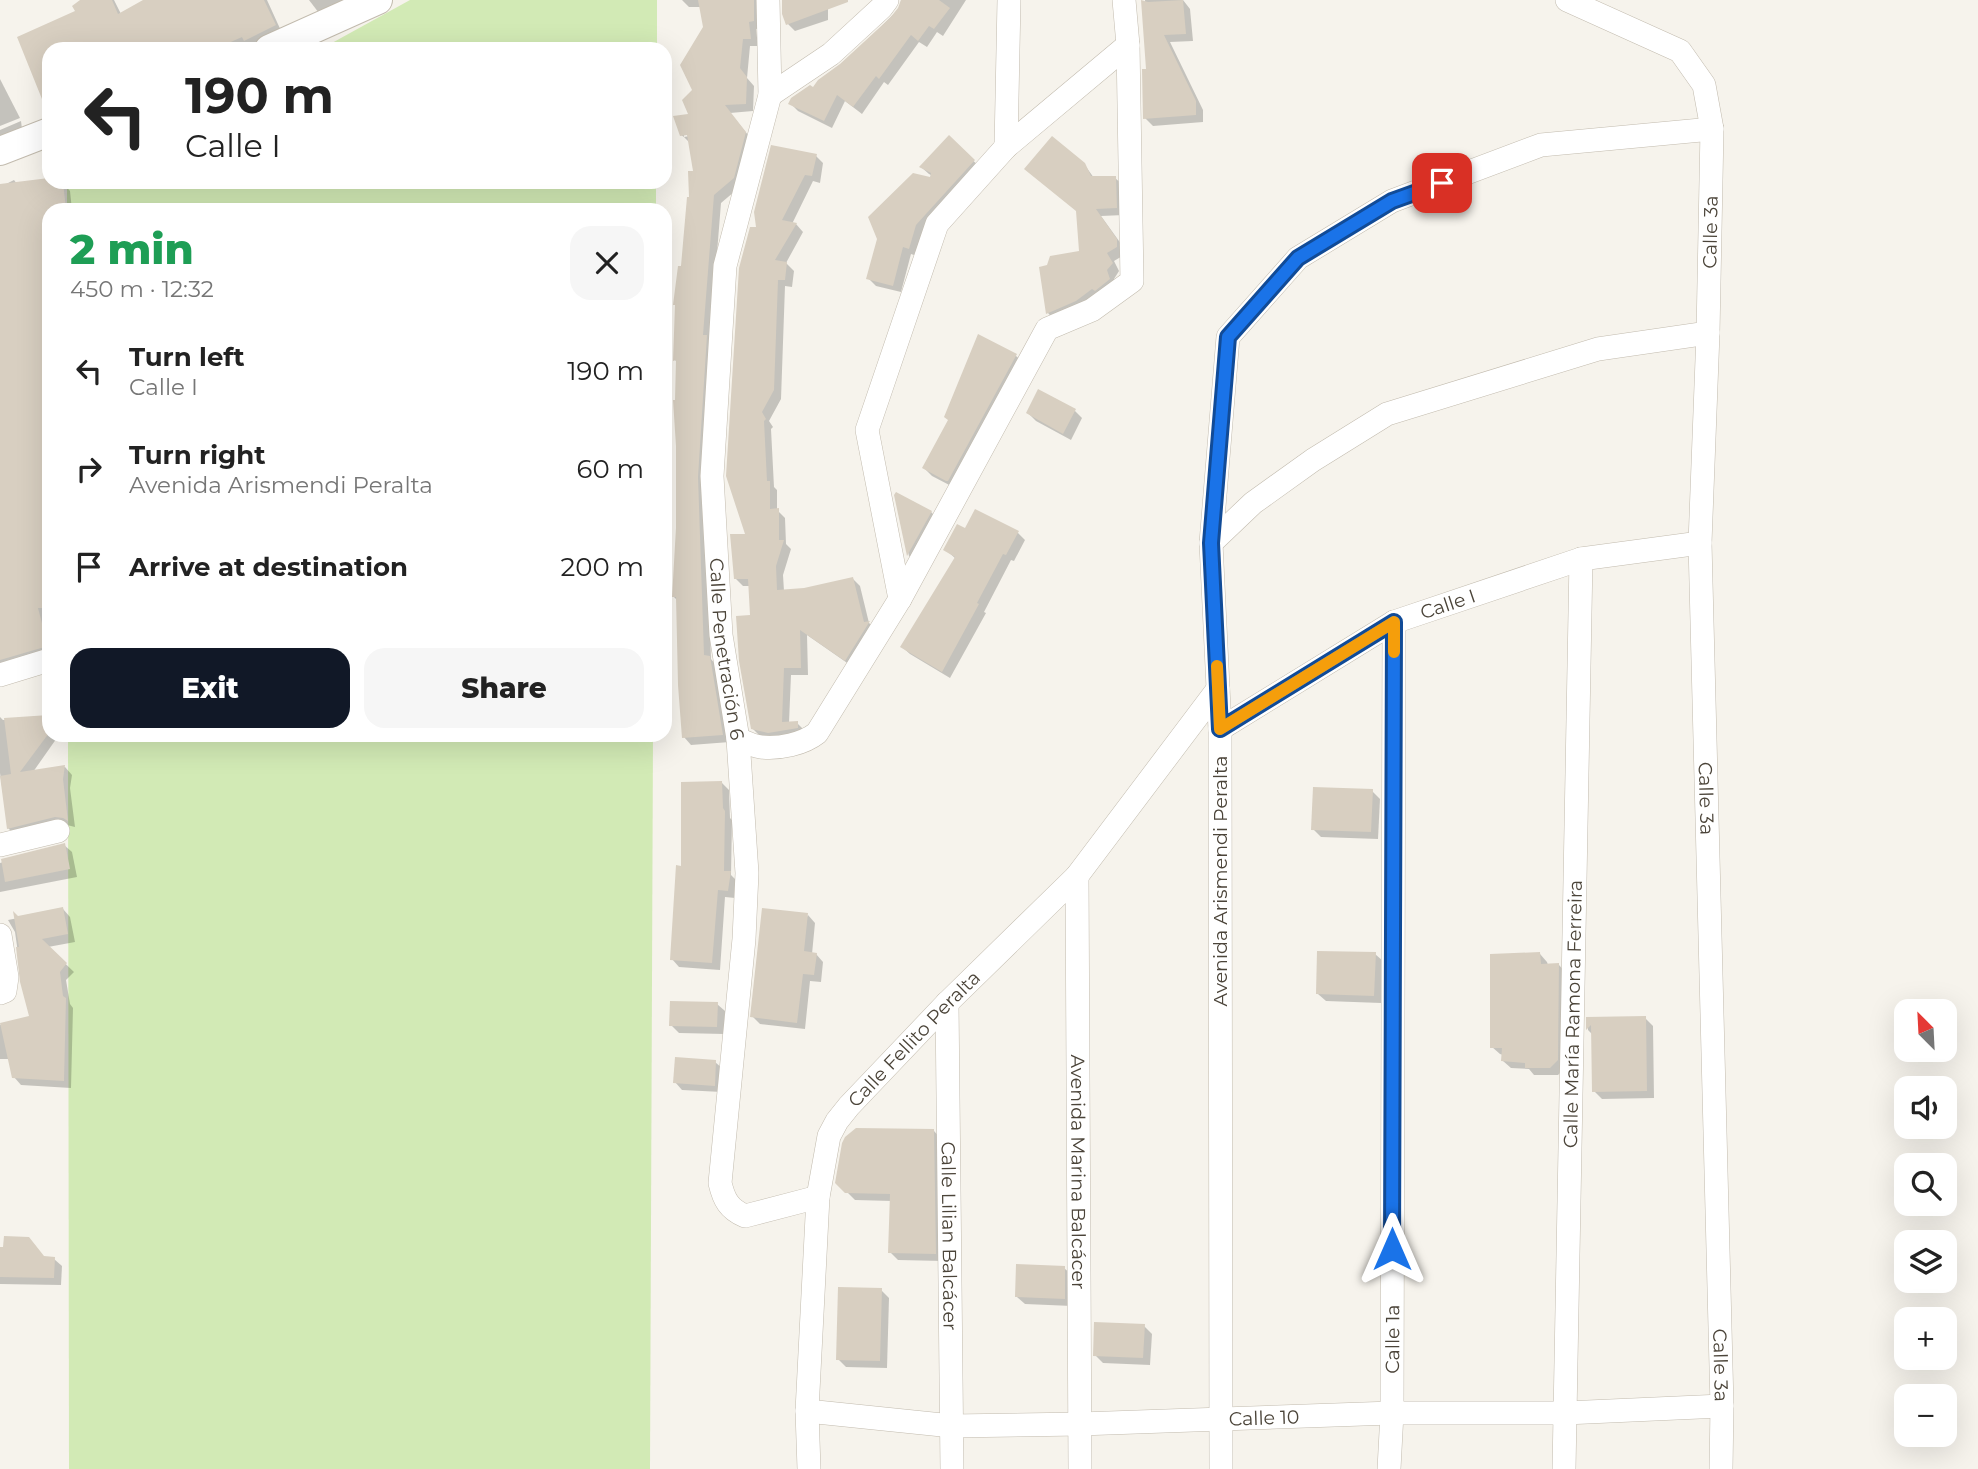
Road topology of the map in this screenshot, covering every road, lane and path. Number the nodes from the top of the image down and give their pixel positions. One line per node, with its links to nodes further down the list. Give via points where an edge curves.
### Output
1 (377, 0): 7 (street)
2 (768, 0): 9 (street, Calle Penetración 6)
3 (887, 0): 9 (street, via 831,54)
4 (1009, 0): 12 (street)
5 (1124, 0): 8 (street)
6 (1567, 0): 10 (street, Calle 3a, via 1680,51 1704,85)
7 (285, 42)
8 (1128, 45): 12 (street); 18 (street, via 1132,281 1093,310 1047,329)
9 (771, 95): 24 (street, Calle Penetración 6, via 725,266 712,476 720,635)
10 (1712, 129): 14 (street, Calle 3a); 15 (street, Avenida Arismendi Peralta, via 1541,145 1392,201 1298,258 1228,337)
11 (42, 134): 13 (street)
12 (1006, 147): 18 (street, via 937,224 867,430)
13 (0, 151)
14 (1708, 333): 15 (street, via 1598,349 1387,414 1253,503); 16 (street, Calle 3a)
15 (1211, 543): 22 (street, Avenida Arismendi Peralta)
16 (1700, 543): 17 (street, Calle I); 32 (street, Calle 3a)
17 (1581, 559): 19 (street, Calle I); 35 (street, Calle María Ramona Ferreira)
18 (900, 599): 24 (street, via 817,733 805,742 780,746 761,747)
19 (1394, 622): 23 (street, Calle I); 34 (street, Calle 1a)
20 (42, 662): 21 (street)
21 (0, 675)
22 (1218, 689): 23 (street, Avenida Arismendi Peralta); 27 (street, Calle Fellito Peralta)
23 (1220, 729): 36 (street, Avenida Arismendi Peralta)
24 (738, 739): 31 (street, Calle Penetración 6, via 747,873 720,1183 724,1199 745,1216)
25 (58, 831): 26 (street)
26 (0, 845)
27 (1077, 876): 30 (street, Calle Fellito Peralta); 37 (street, Avenida Marina Balcácer)
28 (0, 934): 29 (street, via 7,977 5,991)
29 (0, 993)
30 (947, 1003): 31 (street, Calle Fellito Peralta, via 837,1121 829,1136); 38 (street, Calle Lilian Balcácer)
31 (818, 1197): 33 (street, Calle Fellito Peralta)
32 (1722, 1406): 35 (street, Calle 10); 45 (street, Calle 3a)
33 (807, 1411): 38 (street, Calle 10); 39 (street, Calle Fellito Peralta)
34 (1392, 1413): 35 (street, Calle 10); 36 (street, Calle 10); 43 (street, Calle 1a)
35 (1565, 1413): 44 (street, Calle María Ramona Ferreira)
36 (1221, 1419): 37 (street, Calle 10); 42 (street, Avenida Arismendi Peralta)
37 (1080, 1424): 38 (street, Calle 10); 41 (street, Avenida Marina Balcácer)
38 (952, 1426): 40 (street, Calle Lilian Balcácer)
39 (809, 1469)
40 (952, 1469)
41 (1080, 1469)
42 (1221, 1469)
43 (1389, 1469)
44 (1564, 1469)
45 (1721, 1469)

